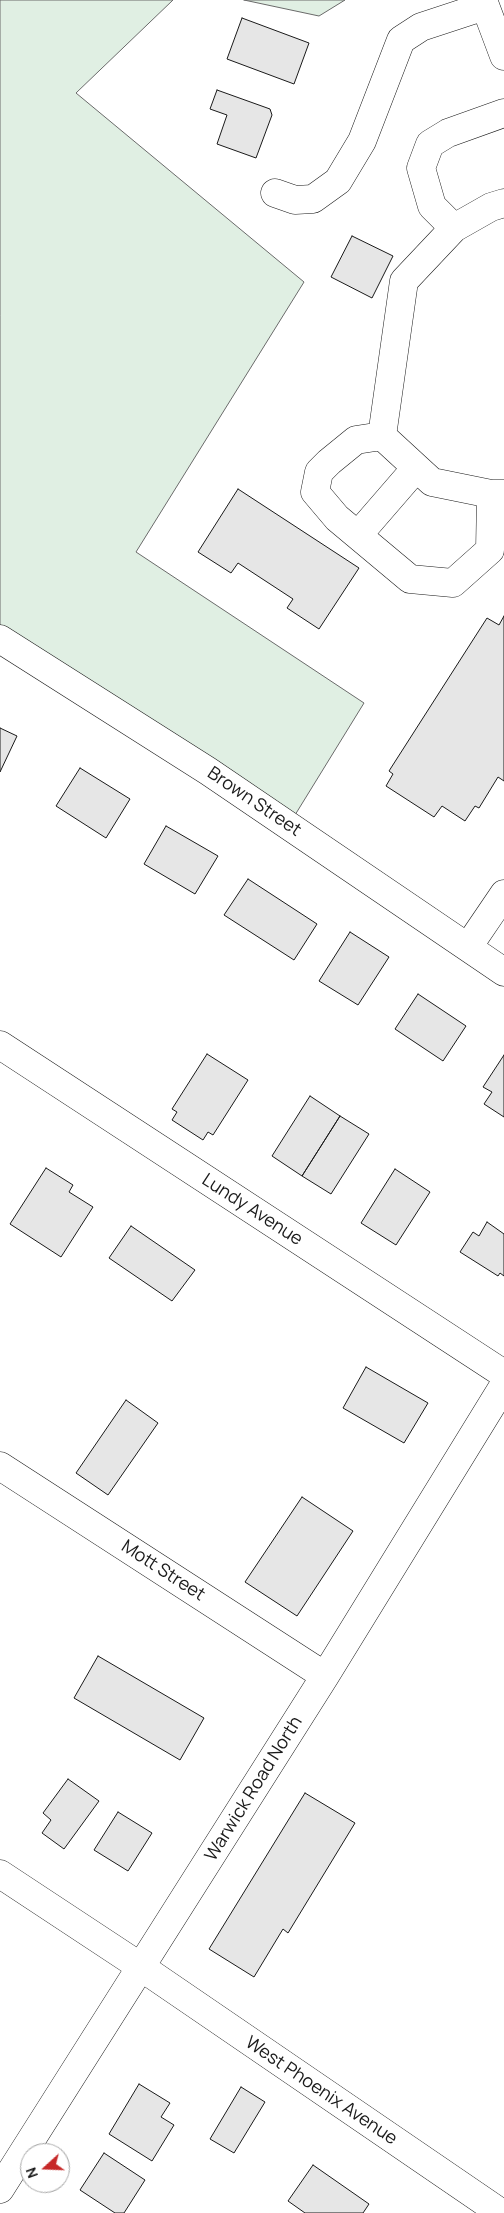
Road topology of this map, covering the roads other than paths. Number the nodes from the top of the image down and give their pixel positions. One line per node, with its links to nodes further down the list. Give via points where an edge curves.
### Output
1 (484, 3): 2 (street); 4 (street, via 421,27 401,40 362,141 338,181 313,199 295,200)
2 (504, 56)
3 (504, 113): 6 (street, via 448,133 430,144 421,168 432,206)
4 (275, 193)
5 (504, 203): 6 (street)
6 (454, 228): 7 (street, via 404,281)
7 (382, 436): 8 (street); 10 (street, via 356,440 319,472 316,492 337,518)
8 (416, 468): 9 (street, via 432,482); 10 (street)
9 (497, 494): 10 (street, via 490,550 453,583 410,578)
10 (358, 535)
11 (0, 639): 13 (street, Brown Street, via 208,771)
12 (504, 894): 13 (street)
13 (468, 947): 14 (street, Brown Street)
14 (504, 972)
15 (0, 1045): 16 (street, Lundy Avenue)
16 (504, 1374)
17 (504, 1385): 19 (street, Warwick Road North)
18 (0, 1466): 19 (street, Mott Street)
19 (325, 1676): 21 (street, Warwick Road North)
20 (0, 1874): 21 (street, West Phoenix Avenue)
21 (141, 1967): 22 (street, Warwick Road North); 23 (street, West Phoenix Avenue)
22 (0, 2189)
23 (501, 2213)

